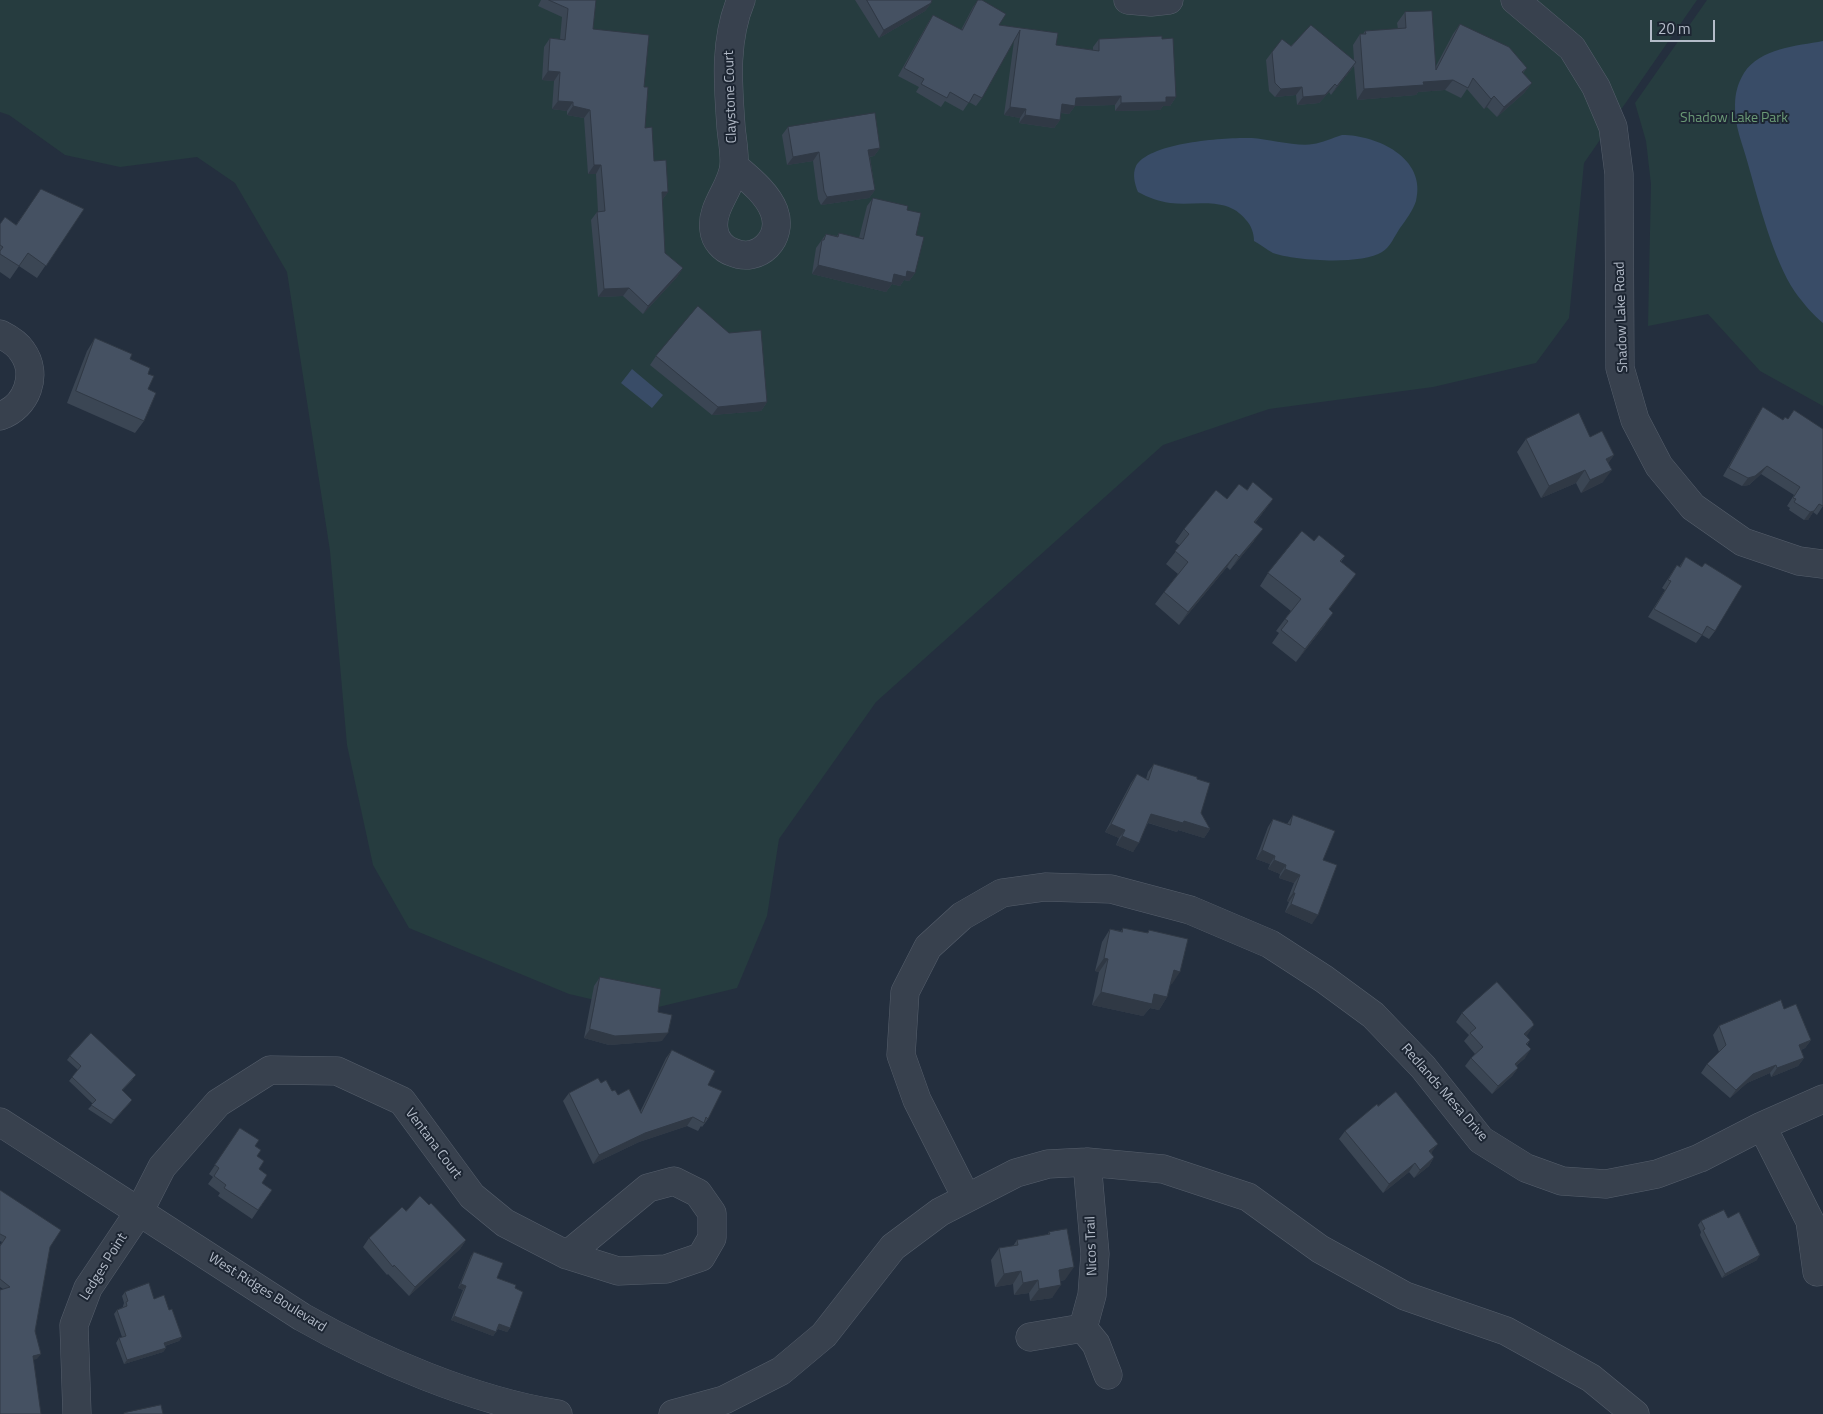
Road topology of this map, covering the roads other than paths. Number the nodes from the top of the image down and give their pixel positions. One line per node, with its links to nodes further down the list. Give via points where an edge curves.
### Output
1 (741, 0): 5 (street, Claystone Court, via 729,42 727,80)
2 (1128, 0): 3 (street)
3 (1168, 0)
4 (1515, 0): 8 (street, Shadow Lake Road, via 1572,48 1596,87 1613,127 1619,174 1620,368 1635,420 1659,466 1693,507 1743,542 1800,561)
5 (734, 166)
6 (0, 334): 7 (street, via 22,350 30,378 27,392 19,404)
7 (0, 416)
8 (1823, 564)
9 (1823, 1099): 11 (street, Redlands Mesa Drive)
10 (0, 1122): 14 (street, West Ridges Boulevard)
11 (1762, 1126): 13 (street, Redlands Mesa Drive, via 1700,1158 1657,1174 1606,1184 1562,1181 1526,1168 1481,1140 1423,1067 1373,1015 1270,944 1190,910 1111,889 1045,887 1002,893 962,916 928,948 905,992 901,1055 917,1100); 16 (street, via 1810,1222)
12 (1087, 1162): 13 (street, via 1048,1164 1016,1173); 17 (street, Nicos Trail, via 1095,1254 1092,1296); 23 (street, via 1163,1169 1248,1197 1320,1249 1405,1296 1506,1330 1592,1378)
13 (966, 1197): 22 (street, via 893,1247 824,1335 781,1371 724,1400)
14 (139, 1212): 15 (street, Ventana Court, via 162,1167 218,1103 270,1070 337,1071 402,1101 472,1196 505,1223); 20 (street, Ledges Point, via 97,1271 74,1325); 21 (street, West Ridges Boulevard, via 302,1317 362,1349 477,1394)
15 (567, 1255): 15 (street, Ventana Court, via 618,1272 666,1269 701,1257 712,1238 712,1213 698,1193 674,1181 648,1188)
16 (1817, 1272)
17 (1083, 1328): 18 (street); 19 (street, via 1096,1344)
18 (1030, 1337)
19 (1108, 1375)
20 (77, 1414)
21 (558, 1414)
22 (673, 1414)
23 (1635, 1414)

